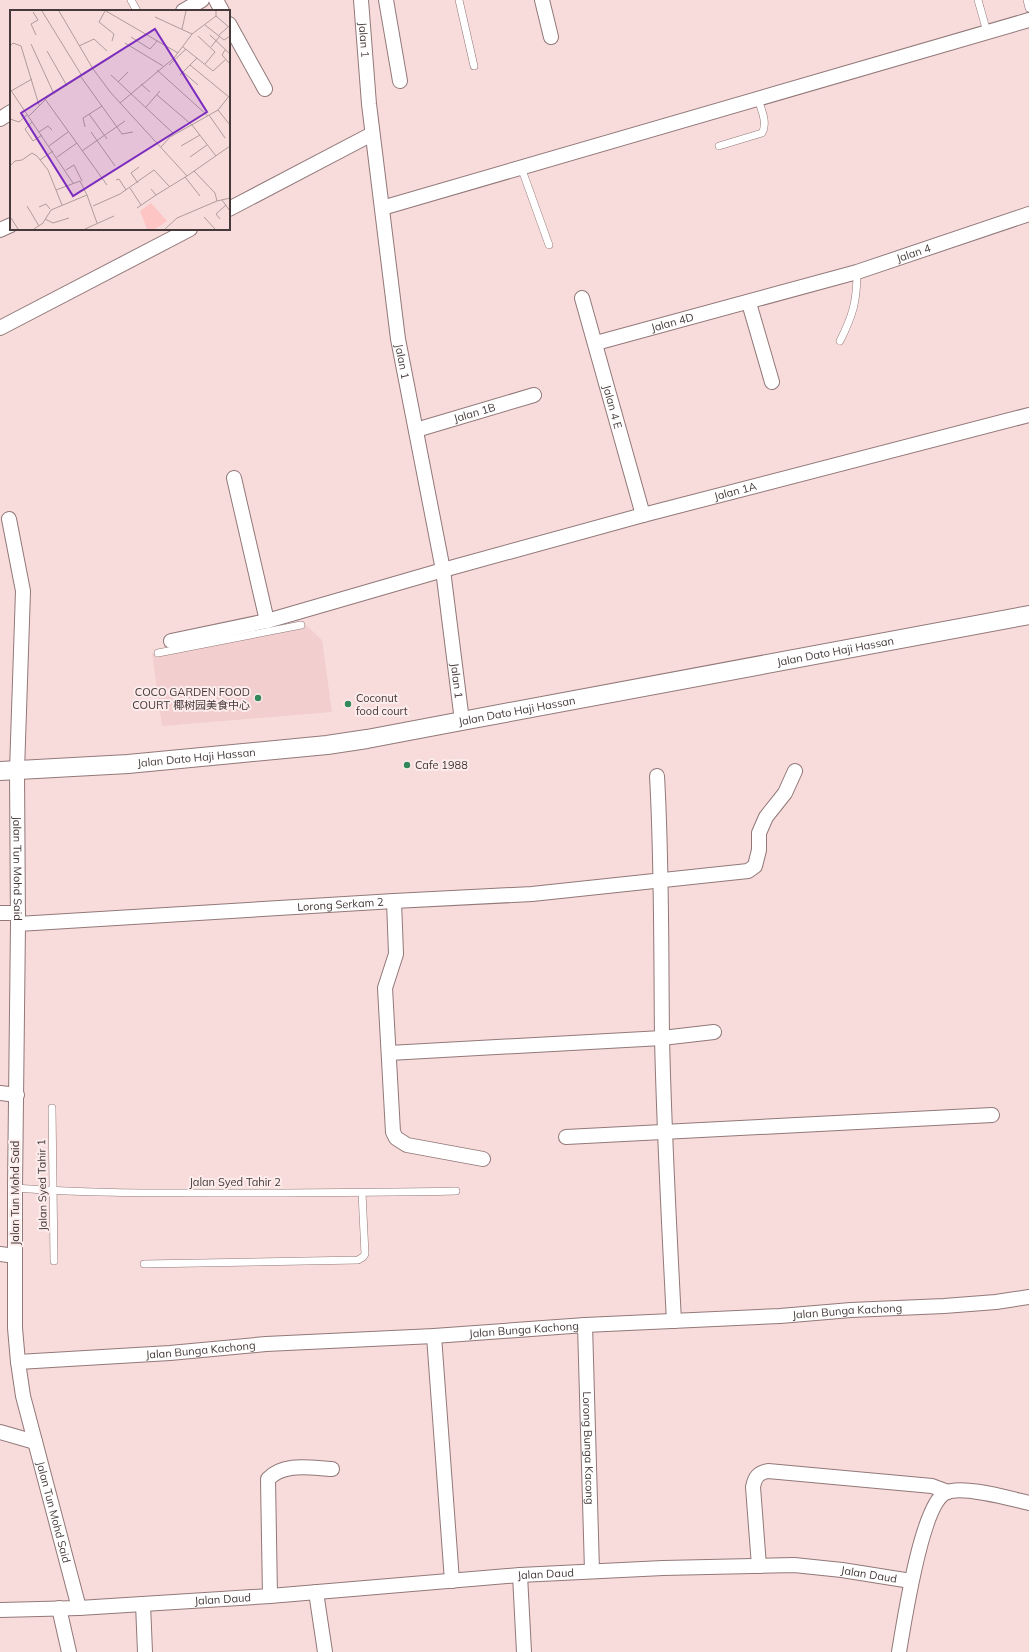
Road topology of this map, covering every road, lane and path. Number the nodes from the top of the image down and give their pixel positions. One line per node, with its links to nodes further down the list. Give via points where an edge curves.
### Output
1 (130, 0): 11 (lane)
2 (202, 0): 12 (street)
3 (216, 0): 13 (street)
4 (361, 0): 24 (street, Jalan 1)
5 (386, 0): 19 (street)
6 (460, 0): 18 (lane)
7 (542, 0): 17 (street)
8 (978, 0): 16 (lane)
9 (1028, 0): 10 (lane)
10 (1029, 8)
11 (136, 10)
12 (185, 10)
13 (221, 10)
14 (1029, 20): 16 (street)
15 (230, 26): 20 (street)
16 (987, 32): 21 (street)
17 (551, 38)
18 (474, 66)
19 (400, 81)
20 (265, 89)
21 (758, 99): 25 (lane, via 765,128 762,133); 26 (street)
22 (10, 113): 23 (street)
23 (0, 119)
24 (372, 134): 27 (street); 28 (street, Jalan 1)
25 (719, 146)
26 (521, 167): 28 (street); 33 (lane)
27 (230, 208)
28 (382, 208): 44 (street, Jalan 1, via 398,339)
29 (1029, 214): 34 (street, Jalan 4)
30 (10, 225): 31 (street)
31 (0, 230)
32 (188, 230): 38 (street)
33 (549, 245)
34 (857, 272): 35 (street, Jalan 4); 39 (lane, via 857,293 851,320)
35 (797, 290): 37 (street, Jalan 4D)
36 (582, 298): 40 (street, Jalan 4 E)
37 (748, 303): 40 (street, Jalan 4D); 41 (street)
38 (0, 328)
39 (840, 341)
40 (596, 343): 46 (street, Jalan 4 E)
41 (772, 382)
42 (534, 395): 44 (street, Jalan 1B)
43 (1029, 415): 46 (street, Jalan 1A)
44 (416, 430): 48 (street, Jalan 1)
45 (234, 478): 50 (street)
46 (643, 515): 48 (street, Jalan 1A)
47 (9, 519): 56 (street, Jalan Tun Mohd Said, via 23,591)
48 (443, 570): 50 (street, Jalan 1A); 55 (street, Jalan 1)
49 (1029, 615): 55 (street, Jalan Dato Haji Hassan)
50 (267, 621): 52 (street, Jalan 1A)
51 (301, 625): 52 (lane)
52 (208, 638): 53 (street, Jalan 1A); 54 (lane)
53 (171, 641)
54 (158, 653)
55 (462, 720): 56 (street, Jalan Dato Haji Hassan, via 412,732 328,745 128,764)
56 (8, 771): 62 (street, Jalan Tun Mohd Said)
57 (795, 771): 59 (street, Lorong Serkam 2, via 785,793 766,817 759,832 759,850 755,866 748,871)
58 (657, 776): 59 (street)
59 (662, 880): 60 (street, Lorong Serkam 2, via 532,894); 64 (street)
60 (394, 901): 62 (street, Lorong Serkam 2); 65 (street, via 396,954 385,988)
61 (0, 913): 62 (street, Lorong Serkam 2)
62 (18, 919): 67 (street, Jalan Tun Mohd Said)
63 (714, 1032): 64 (street)
64 (662, 1038): 65 (street); 70 (street)
65 (389, 1053): 72 (street, via 393,1132 396,1138 407,1145)
66 (0, 1093): 67 (street)
67 (17, 1095): 73 (street, Jalan Tun Mohd Said)
68 (52, 1108): 74 (lane, Jalan Syed Tahir 1)
69 (992, 1115): 70 (street)
70 (666, 1132): 71 (street); 82 (street)
71 (566, 1137)
72 (483, 1159)
73 (15, 1188): 74 (lane, Jalan Syed Tahir 2); 78 (street, Jalan Tun Mohd Said)
74 (53, 1191): 76 (lane, Jalan Syed Tahir 2); 79 (lane, Jalan Syed Tahir 1)
75 (456, 1192): 76 (lane, Jalan Syed Tahir 2)
76 (362, 1193): 80 (lane, via 365,1254 358,1260)
77 (0, 1254): 78 (street)
78 (15, 1256): 85 (street, Jalan Tun Mohd Said, via 15,1328)
79 (54, 1262)
80 (144, 1264)
81 (1029, 1297): 82 (street, Jalan Bunga Kachong, via 944,1306)
82 (674, 1321): 83 (street, Jalan Bunga Kachong)
83 (585, 1325): 84 (street, Jalan Bunga Kachong); 92 (street, Lorong Bunga Kacong)
84 (434, 1336): 85 (street, Jalan Bunga Kachong, via 266,1344 170,1353); 94 (street)
85 (18, 1362): 87 (street, Jalan Tun Mohd Said, via 23,1396)
86 (0, 1432): 87 (street)
87 (35, 1442): 100 (street, Jalan Tun Mohd Said)
88 (332, 1469): 97 (street, via 288,1468 274,1473 268,1479)
89 (948, 1492): 90 (street, via 962,1489); 91 (street, via 924,1485 768,1471 759,1473 754,1479 753,1487); 95 (street, Jalan Daud, via 936,1502)
90 (1029, 1503)
91 (759, 1566): 92 (street, Jalan Daud); 95 (street, Jalan Daud, via 794,1565)
92 (592, 1571): 93 (street, Jalan Daud)
93 (520, 1575): 94 (street, Jalan Daud); 105 (street)
94 (452, 1581): 96 (street, Jalan Daud)
95 (911, 1581): 106 (street)
96 (316, 1592): 97 (street, Jalan Daud); 104 (street)
97 (270, 1596): 98 (street, Jalan Daud)
98 (143, 1604): 100 (street, Jalan Daud); 103 (street)
99 (59, 1608): 100 (street, Jalan Daud); 101 (street, Jalan Daud); 102 (street)
100 (79, 1608)
101 (0, 1610)
102 (69, 1652)
103 (145, 1652)
104 (325, 1652)
105 (524, 1652)
106 (899, 1652)

